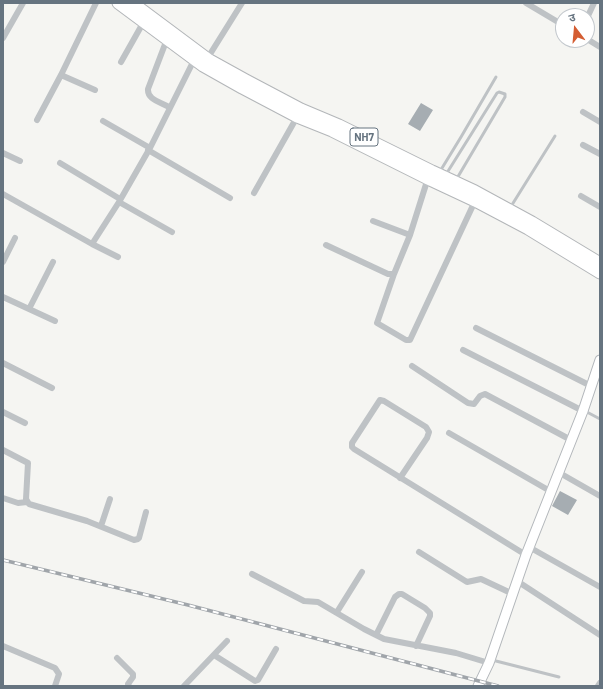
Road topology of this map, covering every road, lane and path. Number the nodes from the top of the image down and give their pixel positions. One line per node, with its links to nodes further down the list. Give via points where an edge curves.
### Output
1 (24, 3): 10 (street)
2 (96, 3): 15 (street)
3 (118, 3): 9 (highway, NH7)
4 (133, 3): 13 (highway, NH7)
5 (242, 3): 13 (street)
6 (526, 3): 7 (street)
7 (537, 6): 8 (street)
8 (555, 19)
9 (143, 23): 12 (highway, NH7); 14 (street)
10 (5, 30): 11 (street)
11 (3, 38)
12 (167, 39): 13 (highway, NH7); 18 (street, via 148,93 151,98)
13 (202, 61): 18 (street); 20 (highway, NH7); 31 (highway, NH7, via 339,125)
14 (121, 62)
15 (61, 75): 17 (street); 21 (street)
16 (496, 76): 31 (lane)
17 (95, 90)
18 (169, 106): 26 (street)
19 (583, 112): 23 (street)
20 (297, 116): 31 (highway, NH7); 33 (street)
21 (37, 120)
22 (103, 121): 26 (street)
23 (600, 122)
24 (555, 136): 40 (lane)
25 (582, 145): 28 (street)
26 (149, 149): 36 (street); 37 (street)
27 (3, 153): 29 (street)
28 (600, 154)
29 (20, 161)
30 (60, 163): 37 (street)
31 (436, 175): 32 (highway, NH7); 32 (lane, via 497,93 505,94); 38 (highway, NH7); 43 (street)
32 (455, 182): 40 (highway, NH7)
33 (254, 193)
34 (3, 194): 45 (street)
35 (580, 196): 39 (street)
36 (230, 198)
37 (120, 200): 42 (street); 45 (street)
38 (475, 201): 51 (highway, NH7, via 528,229); 52 (street, via 410,340 377,323)
39 (600, 207)
40 (509, 210): 50 (highway, NH7)
41 (373, 221): 43 (street)
42 (172, 232)
43 (410, 234): 52 (street)
44 (15, 238): 48 (street)
45 (92, 244): 47 (street)
46 (326, 245): 52 (street, via 388,274)
47 (118, 257)
48 (3, 262)
49 (53, 262): 54 (street)
50 (600, 263)
51 (600, 273)
52 (394, 274)
53 (3, 297): 54 (street)
54 (29, 309): 55 (street)
55 (55, 321)
56 (476, 328): 61 (street)
57 (463, 350): 63 (street)
58 (600, 360): 61 (main road)
59 (3, 363): 62 (street)
60 (412, 366): 68 (street, via 470,404 485,394)
61 (591, 386): 63 (main road)
62 (52, 388)
63 (583, 411): 65 (lane); 68 (main road)
64 (3, 412): 66 (street)
65 (600, 419)
66 (25, 423)
67 (449, 433): 72 (street)
68 (571, 440): 70 (main road)
69 (3, 450): 76 (street, via 28,463)
70 (558, 472): 72 (main road); 73 (street)
71 (400, 478): 71 (street, via 356,452 352,447 352,443 380,400 429,432 428,438); 79 (street)
72 (550, 491): 79 (main road)
73 (600, 496)
74 (3, 498): 76 (street, via 18,503)
75 (110, 499): 78 (street)
76 (27, 502): 78 (street)
77 (146, 512): 78 (street, via 138,540)
78 (101, 526)
79 (527, 551): 83 (main road); 84 (street)
80 (419, 552): 85 (street, via 468,582 481,579)
81 (362, 572): 86 (street)
82 (252, 574): 86 (street, via 304,601 318,602)
83 (517, 581): 85 (main road); 88 (street)
84 (600, 587)
85 (513, 594): 95 (main road)
86 (337, 612): 87 (street)
87 (376, 635): 91 (street); 91 (street, via 395,597 402,594 430,613)
88 (600, 635)
89 (227, 641): 93 (street)
90 (3, 646): 98 (street, via 55,668 59,674)
91 (416, 646): 95 (street)
92 (276, 649): 93 (street, via 255,681)
93 (214, 655): 100 (street)
94 (117, 658): 99 (street, via 134,674)
95 (489, 661): 96 (lane); 101 (main road)
96 (560, 677)
97 (600, 683): 102 (street)
98 (55, 686)
99 (129, 686)
100 (184, 686)
101 (478, 686)
102 (598, 686)

